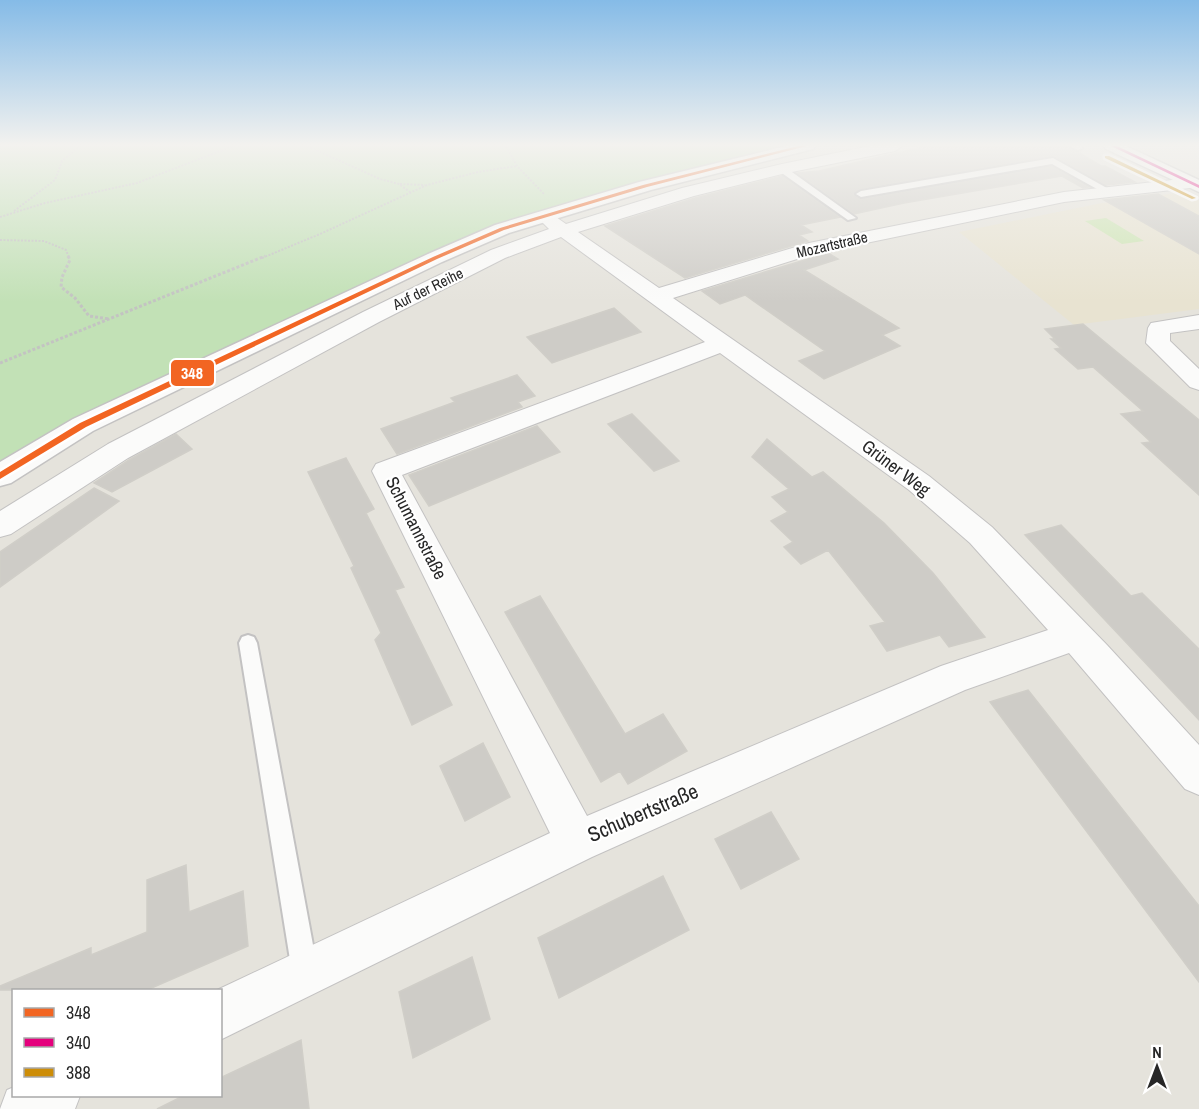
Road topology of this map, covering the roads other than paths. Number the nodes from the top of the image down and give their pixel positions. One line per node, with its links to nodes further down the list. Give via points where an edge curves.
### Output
1 (613, 198): 6 (main road, Auf der Reihe)
2 (660, 198): 6 (street, Auf der Reihe)
3 (822, 198): 5 (lane)
4 (1060, 198): 7 (street, Mozartstraße, via 809,249)
5 (851, 218)
6 (556, 219): 7 (street, Grüner Weg); 11 (main road, Auf der Reihe, via 502,229 435,258 83,425); 12 (street, Auf der Reihe, via 498,254 118,451)
7 (656, 296): 9 (street, Grüner Weg)
8 (1199, 322): 10 (street, via 1159,328 1158,343)
9 (724, 344): 13 (street, Grüner Weg, via 919,483 981,535); 16 (street, Schumannstraße, via 386,471)
10 (1199, 382)
11 (0, 476)
12 (0, 526)
13 (1075, 636): 15 (street, Grüner Weg); 16 (street, Schubertstraße, via 954,678)
14 (248, 643): 17 (lane)
15 (1199, 775)
16 (577, 842): 17 (street, Schubertstraße)
17 (306, 973): 18 (street, Schubertstraße)
18 (222, 1014)
19 (50, 1097): 20 (street)
20 (26, 1109)

